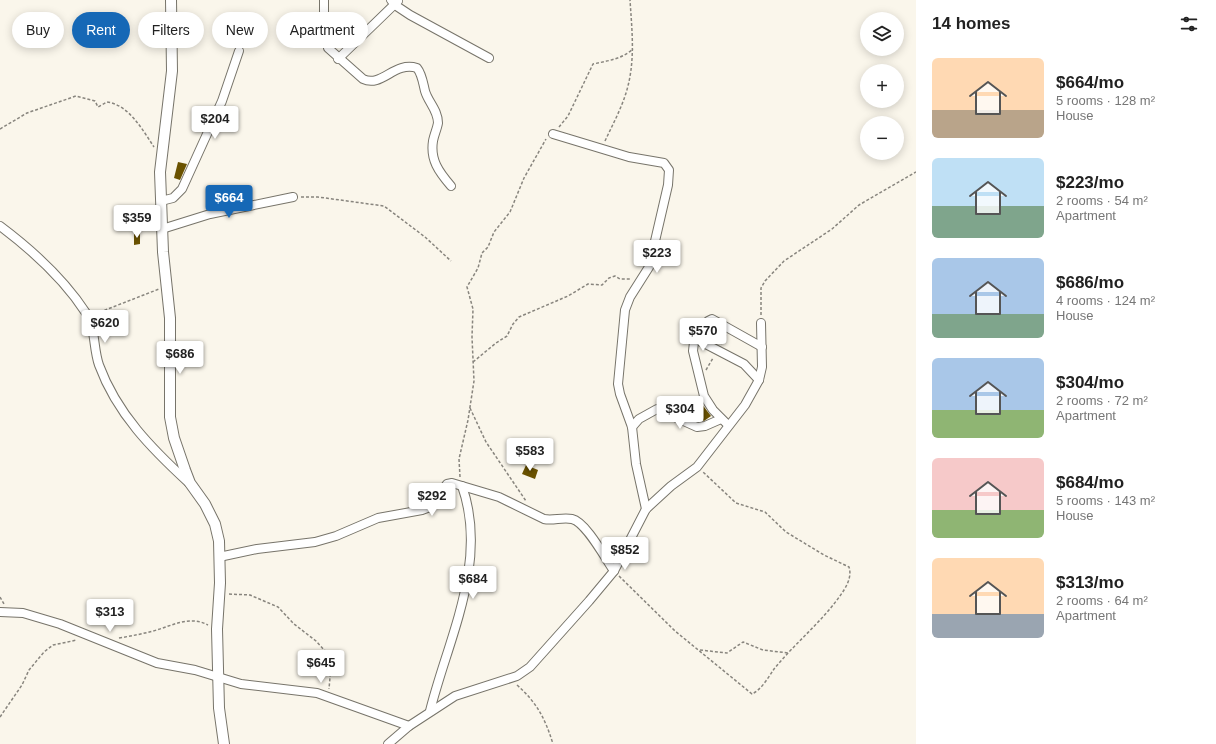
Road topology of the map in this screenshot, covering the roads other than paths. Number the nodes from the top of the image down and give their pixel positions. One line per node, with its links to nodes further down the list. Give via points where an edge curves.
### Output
1 (171, 0): 10 (street, via 172,71 161,159)
2 (324, 0): 5 (street, via 328,48)
3 (395, 2): 5 (street); 6 (street)
4 (240, 51): 10 (street, via 222,101 182,189 173,198)
5 (338, 58): 8 (street, via 367,81 377,80 403,67 416,68 420,72 437,116 438,123 433,143 434,162)
6 (489, 58)
7 (553, 134): 19 (street, via 629,157 664,163 669,170 651,261 625,310 618,384)
8 (451, 186)
9 (293, 197): 12 (street, via 210,214)
10 (161, 201): 12 (street)
11 (0, 226): 20 (street, via 60,281 88,317 94,333 100,366 121,410 139,434)
12 (162, 229): 20 (street, via 170,318 170,417 179,456)
13 (762, 323): 15 (street)
14 (696, 340): 15 (street, via 710,319); 16 (street, via 744,364); 17 (street, via 693,351 700,382 708,403)
15 (762, 347): 16 (street)
16 (759, 380): 18 (street, via 745,405)
17 (721, 419): 18 (street); 19 (street, via 698,427 660,408 646,414)
18 (728, 426): 22 (street, via 697,467)
19 (632, 427): 22 (street, via 636,464)
20 (190, 483): 23 (street, via 215,524)
21 (462, 486): 23 (street, via 447,484 430,507 378,518 329,538); 24 (street, via 499,497 551,520 563,518 577,521 585,527); 27 (street, via 471,519 469,570 459,614)
22 (646, 509): 24 (street)
23 (219, 557): 26 (street)
24 (614, 571): 27 (street, via 530,667 511,679 465,692)
25 (0, 612): 26 (street, via 23,613 104,641 142,658)
26 (218, 677): 28 (street, via 255,686 317,693); 29 (street, via 220,723)
27 (430, 711): 28 (street)
28 (409, 726): 30 (street)
29 (224, 744)
30 (388, 744)

